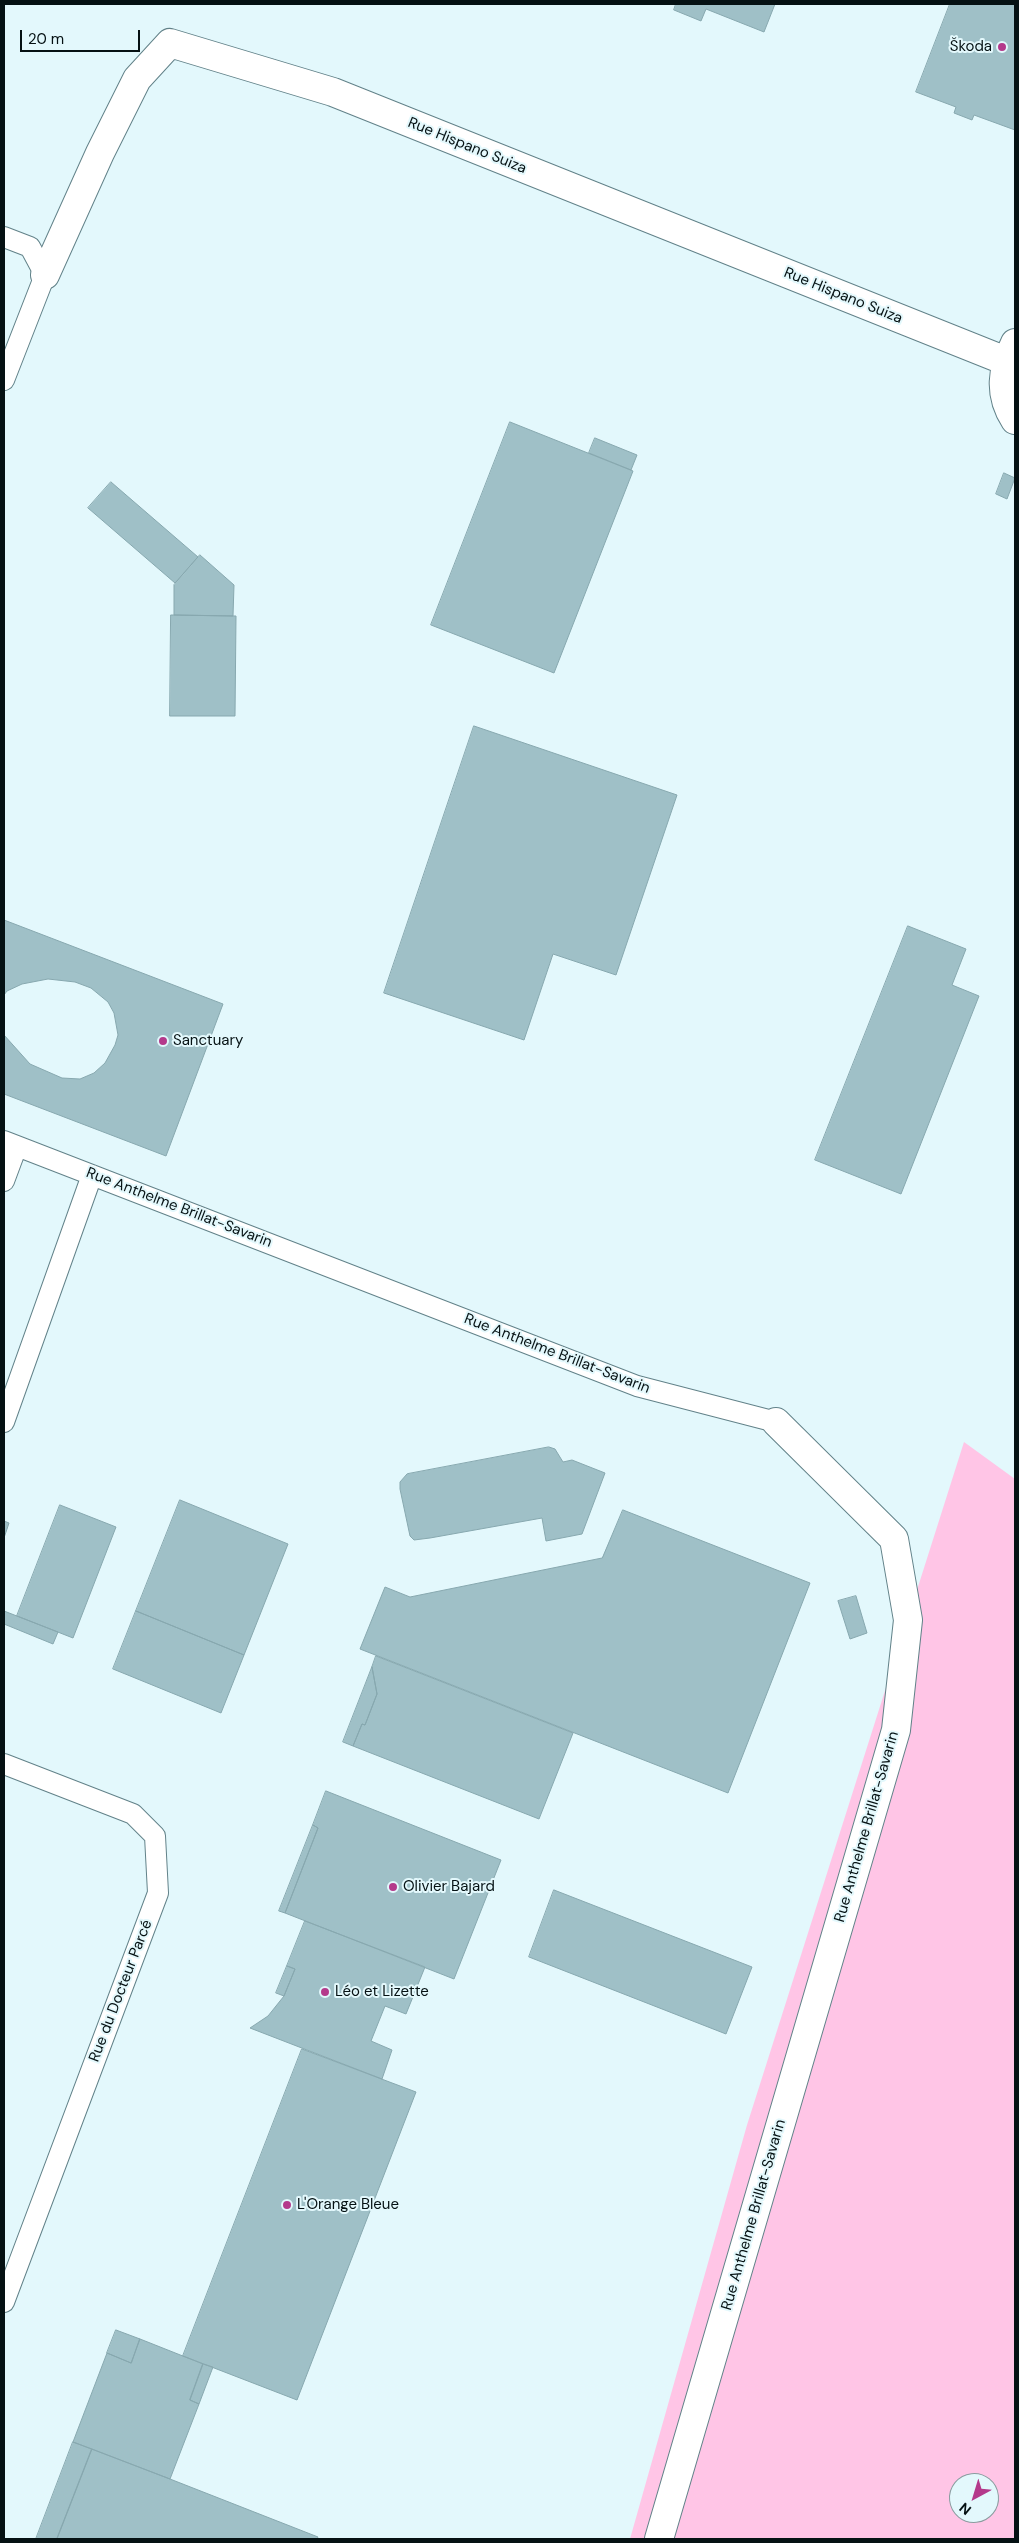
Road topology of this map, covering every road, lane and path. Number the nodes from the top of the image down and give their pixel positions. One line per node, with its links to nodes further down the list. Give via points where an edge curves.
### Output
1 (4, 236): 2 (lane, via 30,247)
2 (45, 275): 3 (street, Rue Hispano Suiza, via 137,79 170,43 333,92); 4 (lane)
3 (1011, 352): 5 (street, via 1003,380 1005,400)
4 (4, 380)
5 (1015, 420)
6 (10, 1144): 7 (lane, Rue Anthelme Brillat-Savarin); 8 (lane)
7 (92, 1175): 9 (lane); 10 (lane, Rue Anthelme Brillat-Savarin, via 637,1386)
8 (4, 1181)
9 (4, 1422)
10 (776, 1422): 13 (street, Rue Anthelme Brillat-Savarin, via 894,1539 908,1620 896,1730)
11 (4, 1764): 12 (lane, Rue du Docteur Parcé, via 133,1814 155,1836 158,1893)
12 (4, 2302)
13 (658, 2539)

